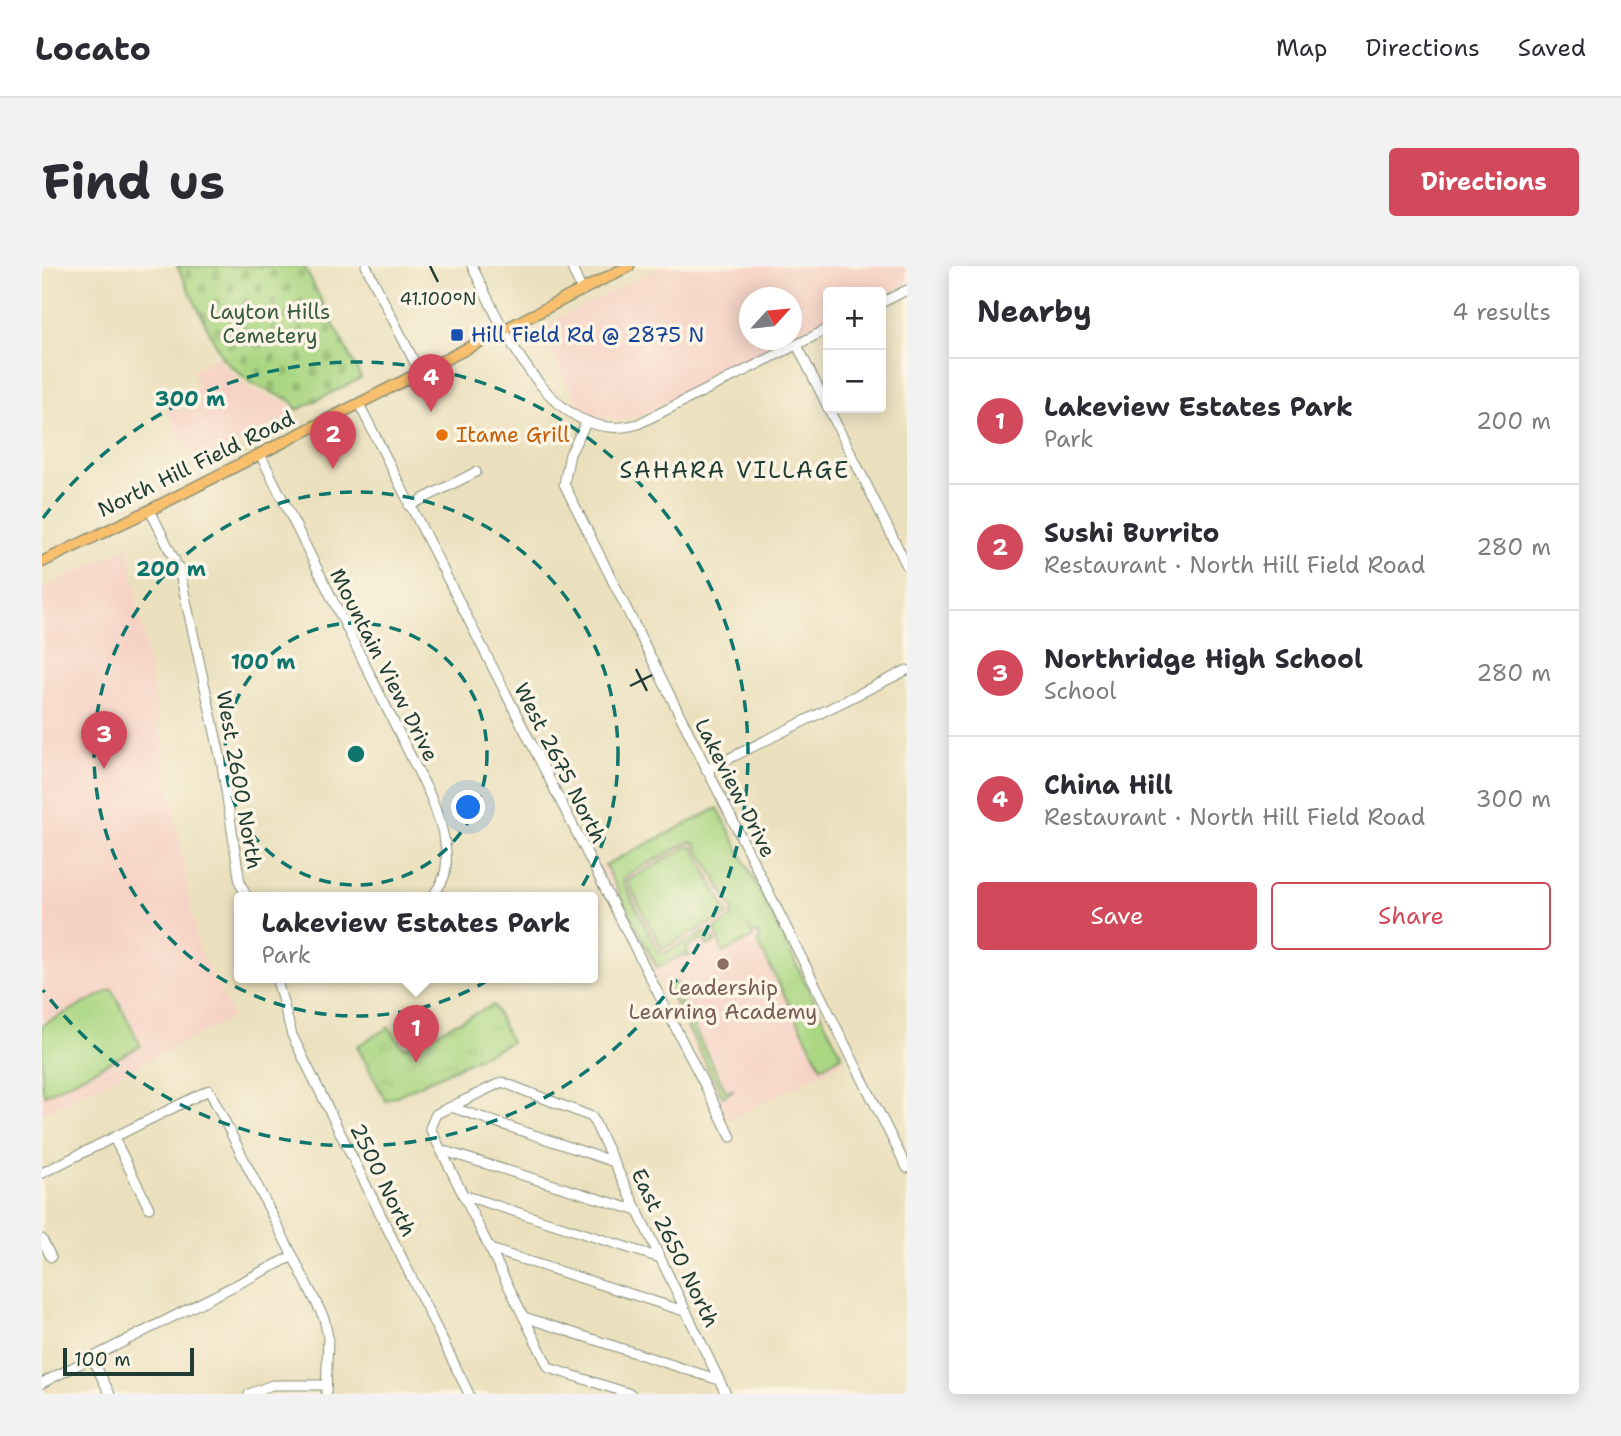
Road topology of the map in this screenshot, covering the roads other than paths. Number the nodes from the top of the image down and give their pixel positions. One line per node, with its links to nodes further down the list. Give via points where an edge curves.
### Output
1 (366, 266): 13 (street)
2 (471, 266): 8 (street)
3 (571, 266): 6 (street)
4 (629, 266): 6 (main road, North Hill Field Road)
5 (907, 290): 7 (street)
6 (582, 291): 8 (main road, North Hill Field Road)
7 (886, 300)
8 (505, 329): 13 (main road, North Hill Field Road); 15 (street, via 541,388)
9 (823, 332): 10 (street)
10 (802, 342)
11 (787, 350): 15 (street, via 638,424 622,429)
12 (799, 350): 21 (street)
13 (420, 373): 14 (main road, North Hill Field Road)
14 (359, 404): 16 (main road, North Hill Field Road); 18 (street, West 2675 North)
15 (587, 421): 23 (street, Lakeview Drive, via 570,454 564,485)
16 (260, 454): 19 (main road, North Hill Field Road); 25 (street, Mountain View Drive, via 430,795 444,850 444,877)
17 (476, 472): 18 (street)
18 (409, 506): 29 (street, West 2675 North)
19 (150, 510): 20 (main road, North Hill Field Road); 24 (street, West 2600 North, via 178,569 222,765)
20 (42, 562)
21 (907, 566)
22 (907, 670): 23 (street)
23 (706, 770): 32 (street, Lakeview Drive)
24 (244, 892)
25 (436, 892)
26 (278, 983): 50 (street, 2500 North, via 292,1035)
27 (452, 1107): 30 (street, via 436,1114 430,1128); 31 (street); 31 (street, East 2650 North, via 502,1082 592,1117)
28 (114, 1138): 33 (street); 35 (street); 39 (street, via 209,1090)
29 (731, 1138)
30 (441, 1150): 34 (street); 36 (street)
31 (614, 1162): 36 (street, East 2650 North)
32 (907, 1168)
33 (42, 1173)
34 (463, 1195): 38 (street); 41 (street)
35 (149, 1208)
36 (638, 1211): 41 (street, East 2650 North)
37 (42, 1239): 40 (street)
38 (490, 1249): 42 (street); 43 (street)
39 (293, 1256): 44 (street); 47 (street, via 324,1318)
40 (51, 1257)
41 (660, 1258): 42 (street, East 2650 North)
42 (687, 1312): 45 (street, East 2650 North)
43 (524, 1317): 45 (street); 51 (street, via 549,1368)
44 (92, 1358): 46 (street); 48 (street)
45 (719, 1380): 52 (street, East 2650 North)
46 (42, 1383)
47 (326, 1390): 49 (street, via 286,1383)
48 (110, 1394)
49 (249, 1394)
50 (469, 1394)
51 (632, 1394)
52 (726, 1394)

